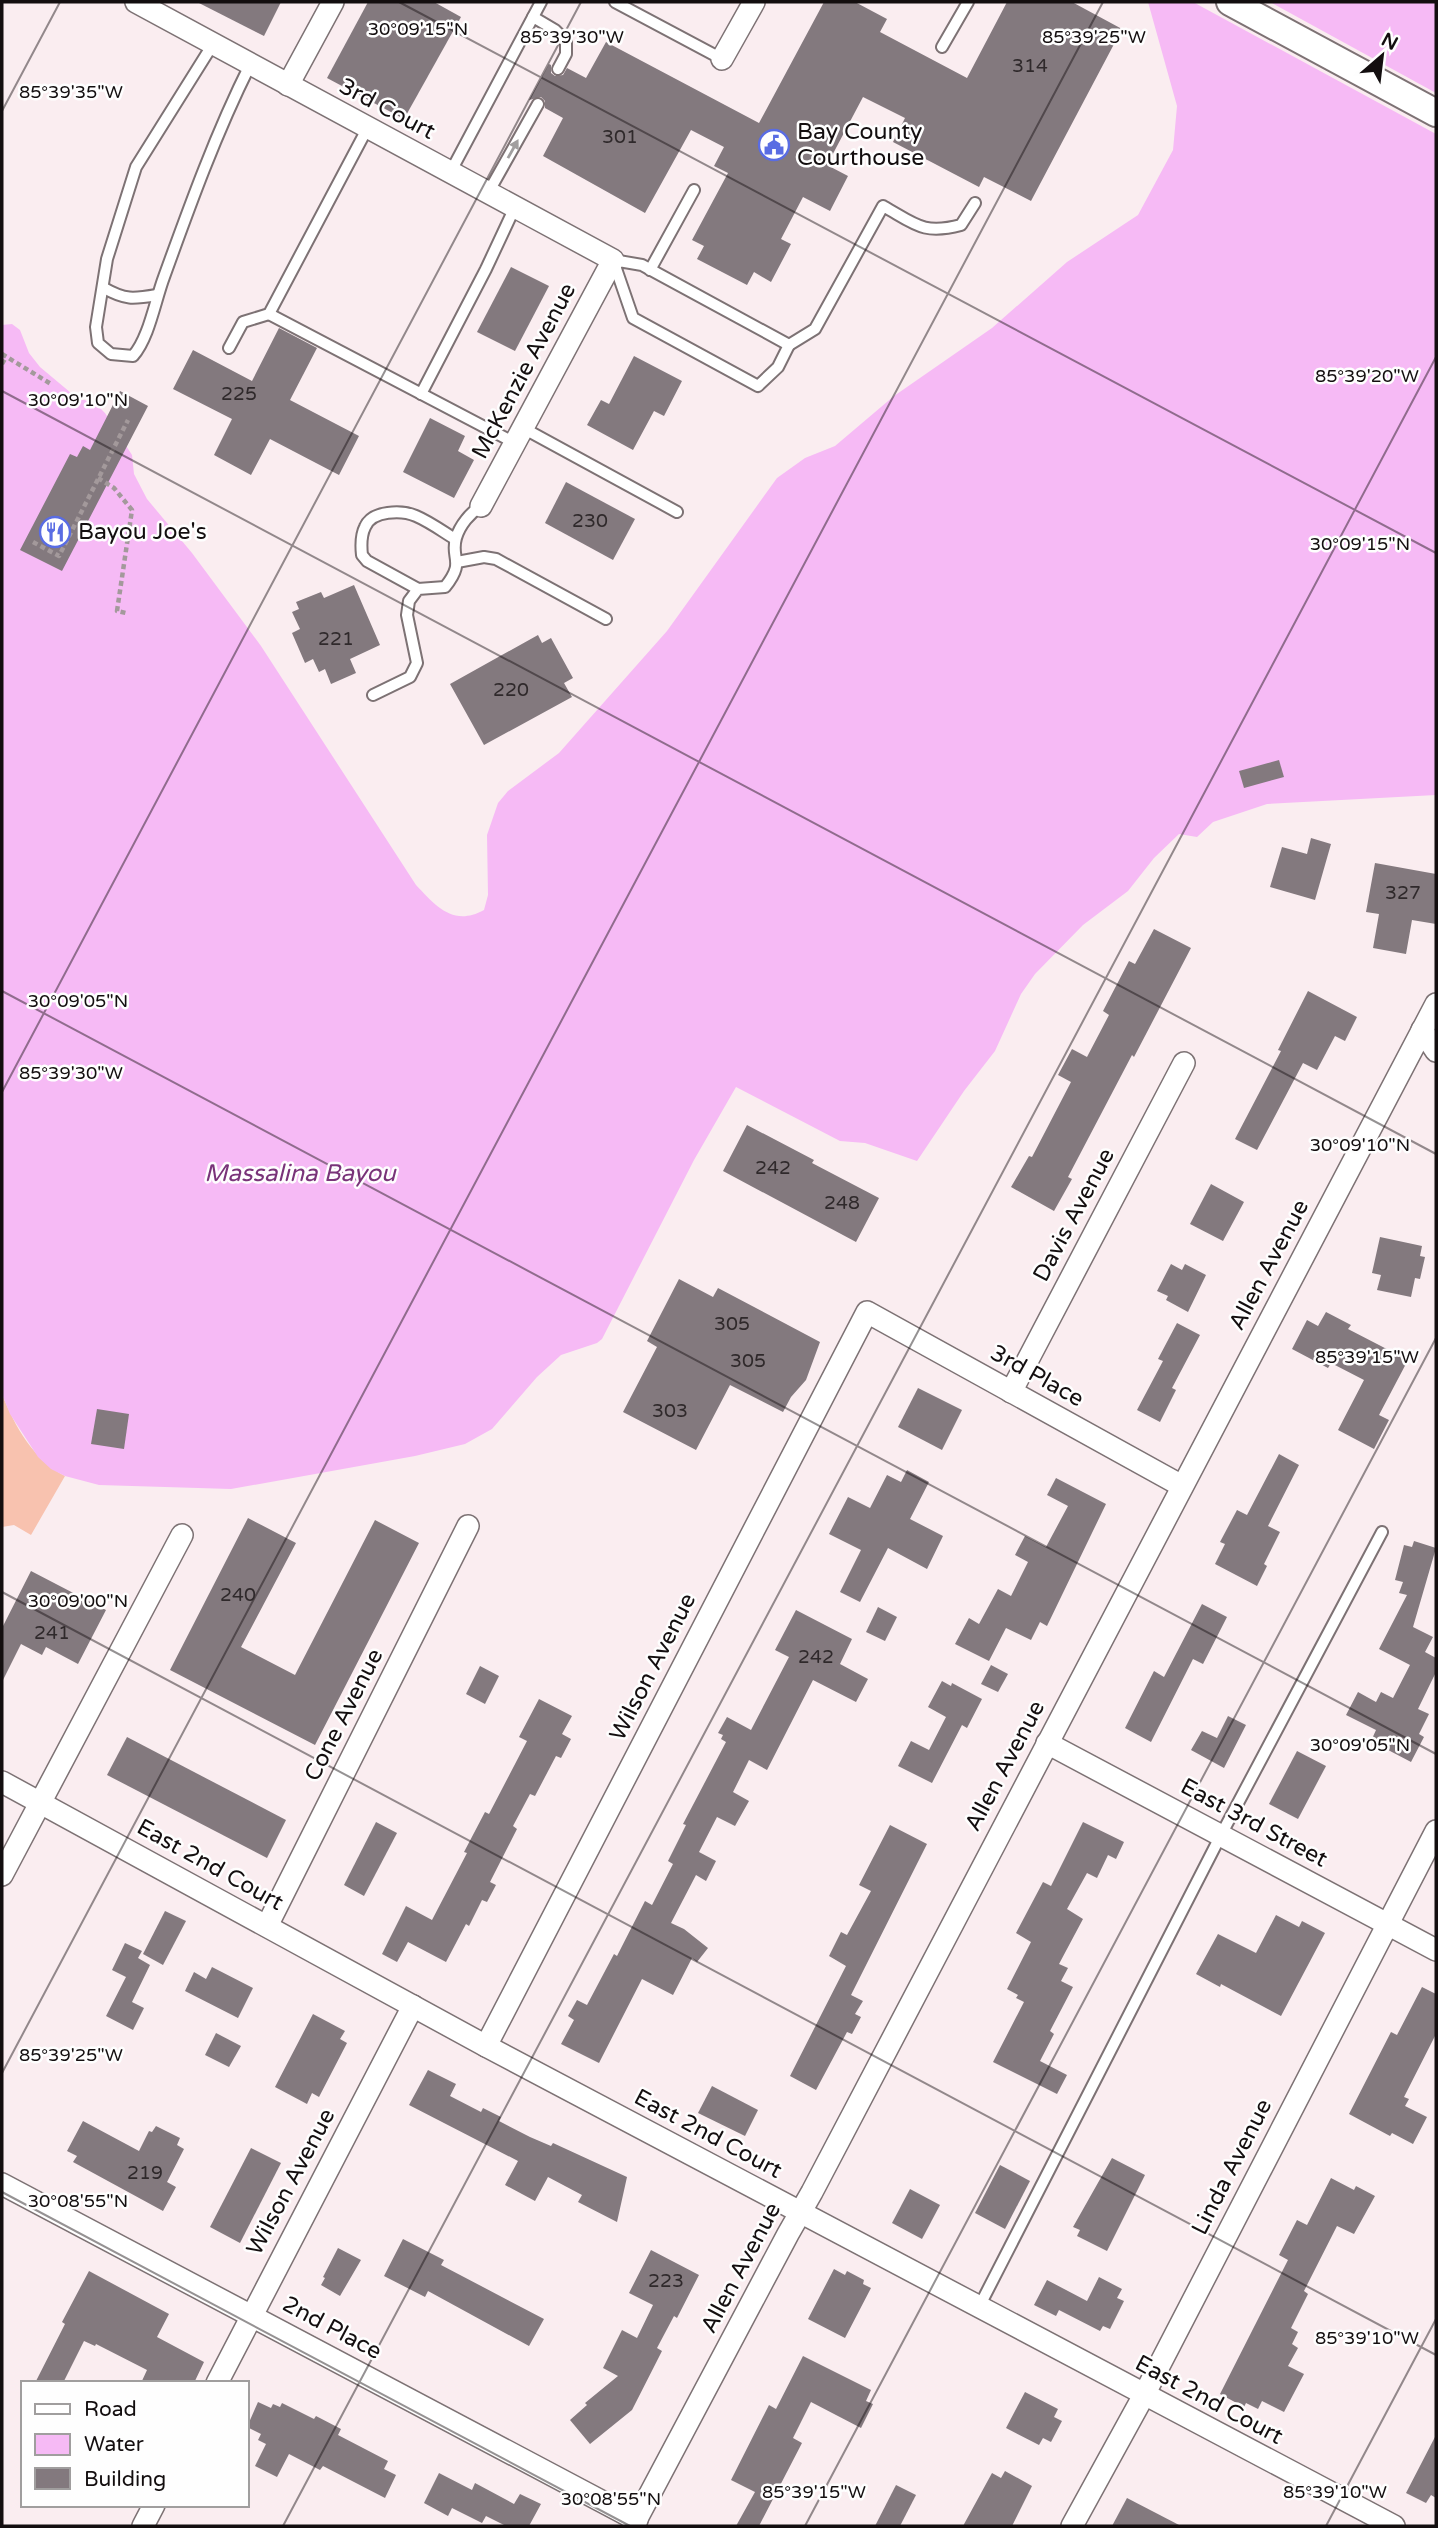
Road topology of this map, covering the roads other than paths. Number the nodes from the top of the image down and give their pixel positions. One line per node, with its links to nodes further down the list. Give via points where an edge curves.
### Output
1 (136, 2): 9 (street, 3rd Court)
2 (333, 2): 14 (street)
3 (541, 2): 8 (lane)
4 (615, 2): 11 (lane)
5 (754, 2): 11 (street)
6 (968, 2): 10 (lane)
7 (1230, 2): 16 (street)
8 (533, 17): 13 (lane, via 566,41 566,54); 18 (lane)
9 (213, 44): 12 (street, 3rd Court); 25 (lane, via 136,167 107,259)
10 (942, 47)
11 (722, 59)
12 (250, 65): 14 (street, 3rd Court); 26 (lane, via 228,107)
13 (558, 69)
14 (288, 85): 17 (street, 3rd Court)
15 (538, 104): 20 (lane, one-way to 15)
16 (1436, 113)
17 (367, 129): 18 (street, 3rd Court); 27 (lane)
18 (450, 173): 20 (street, 3rd Court)
19 (694, 190): 24 (lane)
20 (488, 193): 22 (street, 3rd Court)
21 (975, 203): 28 (lane, via 961,225 943,230 924,230 883,206 815,329)
22 (515, 207): 23 (street, 3rd Court); 30 (lane)
23 (613, 260): 24 (lane); 28 (lane, via 633,318 758,386 778,366); 31 (street, McKenzie Avenue)
24 (650, 270): 28 (lane)
25 (104, 288): 26 (lane, via 132,299); 26 (lane, via 96,327 98,343 111,354 133,356 142,347)
26 (157, 295)
27 (269, 314): 29 (lane, via 243,322); 30 (lane)
28 (789, 345)
29 (229, 348)
30 (421, 394): 31 (lane)
31 (519, 436): 32 (street, McKenzie Avenue); 33 (lane)
32 (481, 506): 34 (lane, via 470,513)
33 (677, 512)
34 (455, 539): 35 (lane); 36 (lane, via 401,512 371,519 364,527 362,555 367,561)
35 (457, 562): 36 (lane, via 445,587); 37 (lane, via 496,559)
36 (418, 589): 38 (lane, via 409,601 407,615 417,663 410,677)
37 (607, 619)
38 (373, 695)
39 (1436, 1004): 40 (street, Allen Avenue)
40 (1422, 1030): 41 (street); 45 (street, Allen Avenue)
41 (1436, 1051)
42 (1184, 1063): 44 (street, Davis Avenue)
43 (867, 1312): 44 (street, 3rd Place); 59 (street, Wilson Avenue)
44 (1011, 1392): 45 (street, 3rd Place)
45 (1182, 1486): 49 (street, Allen Avenue)
46 (468, 1526): 56 (street, Cone Avenue)
47 (1382, 1532): 53 (lane)
48 (182, 1535): 51 (street)
49 (1047, 1743): 53 (street, East 3rd Street); 61 (street, Allen Avenue)
50 (2, 1782): 51 (street, East 2nd Court)
51 (40, 1803): 54 (street); 56 (street, East 2nd Court)
52 (1436, 1831): 55 (street, Linda Avenue)
53 (1221, 1835): 55 (street, East 3rd Street); 62 (lane)
54 (2, 1875)
55 (1388, 1924): 57 (street, East 3rd Street); 65 (street, Linda Avenue)
56 (267, 1926): 58 (street, East 2nd Court)
57 (1436, 1950)
58 (413, 2006): 59 (street, East 2nd Court); 63 (street, Wilson Avenue)
59 (486, 2046): 61 (street, East 2nd Court)
60 (2, 2184): 63 (street, 2nd Place)
61 (800, 2213): 62 (street, East 2nd Court); 67 (street, Allen Avenue)
62 (979, 2307): 65 (street, East 2nd Court)
63 (251, 2316): 64 (street, Wilson Avenue); 67 (street, 2nd Place)
64 (218, 2381)
65 (1144, 2395): 69 (street, Linda Avenue); 70 (street, East 2nd Court)
66 (153, 2507): 68 (street)
67 (635, 2523)
68 (143, 2526)
69 (1072, 2526)
70 (1394, 2526)

